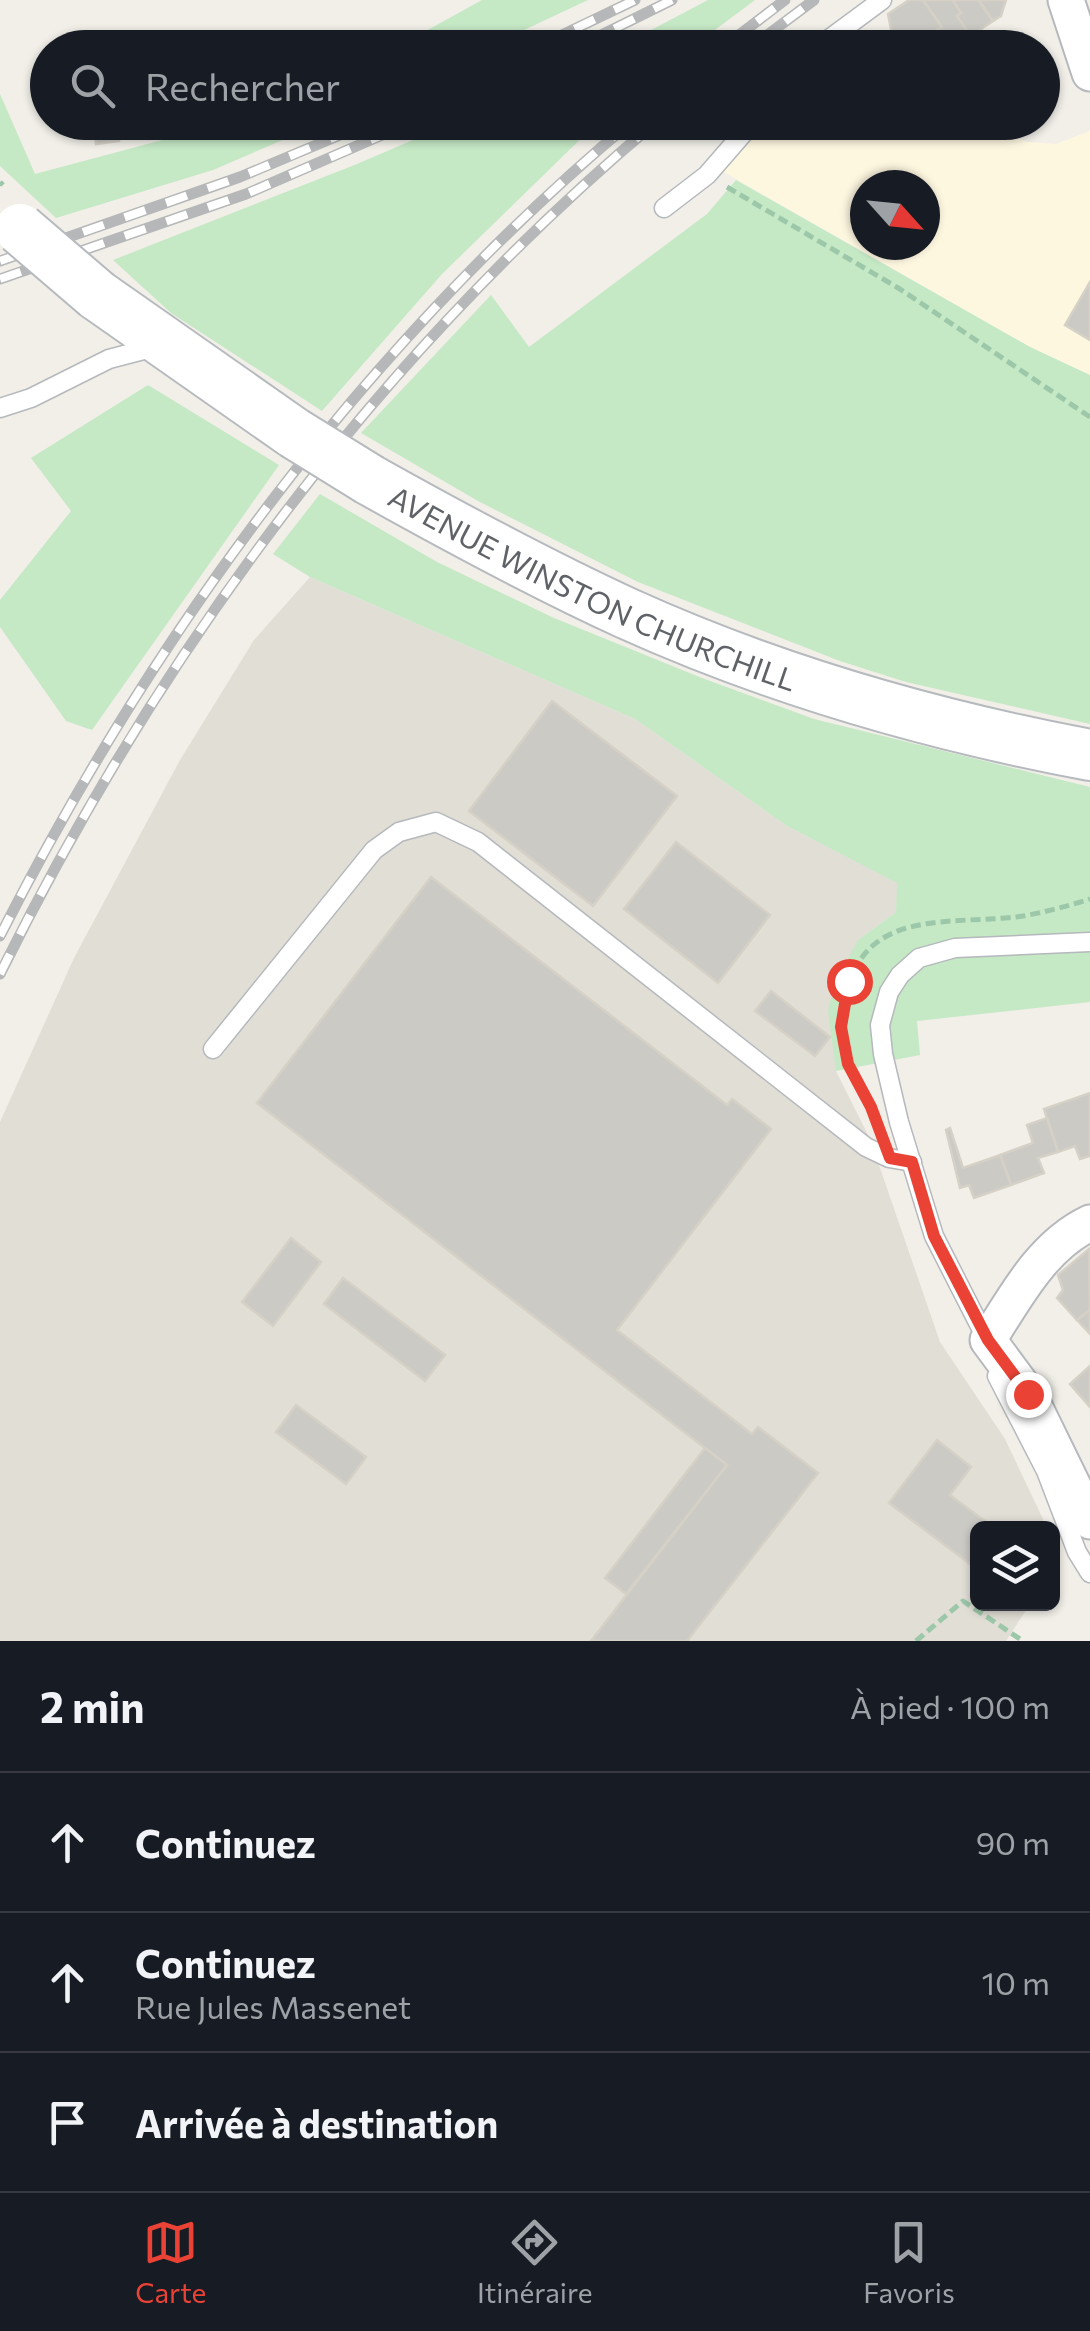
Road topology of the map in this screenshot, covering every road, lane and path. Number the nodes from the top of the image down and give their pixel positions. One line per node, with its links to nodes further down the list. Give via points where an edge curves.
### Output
1 (882, 0): 3 (lane)
2 (1066, 0): 4 (street)
3 (842, 30)
4 (1090, 73)
5 (738, 140): 6 (lane)
6 (707, 175): 8 (lane); 11 (path, via 900,290)
7 (6, 202): 9 (main road, AVENUE WINSTON CHURCHILL, bridge, via 97,295)
8 (664, 208)
9 (165, 345): 10 (lane, via 109,359); 12 (main road, AVENUE WINSTON CHURCHILL, bridge, via 370,480 628,613 825,690)
10 (0, 408)
11 (1090, 417)
12 (1090, 755)
13 (1090, 898): 16 (path, via 1022,916 901,928 872,948 849,981 841,1027 848,1064)
14 (1090, 942): 17 (lane, via 954,948 919,958 900,975 880,1025)
15 (213, 1050): 16 (lane, via 374,850 399,832 436,822 478,842 826,1118)
16 (890, 1158): 17 (lane)
17 (912, 1162): 19 (lane, via 934,1236)
18 (1090, 1223): 19 (street, via 1066,1234)
19 (988, 1340): 20 (street, via 1028,1394); 21 (lane, via 996,1373)
20 (1090, 1521)
21 (1090, 1573)
22 (916, 1641): 23 (path, via 963,1600)
23 (1023, 1641)

